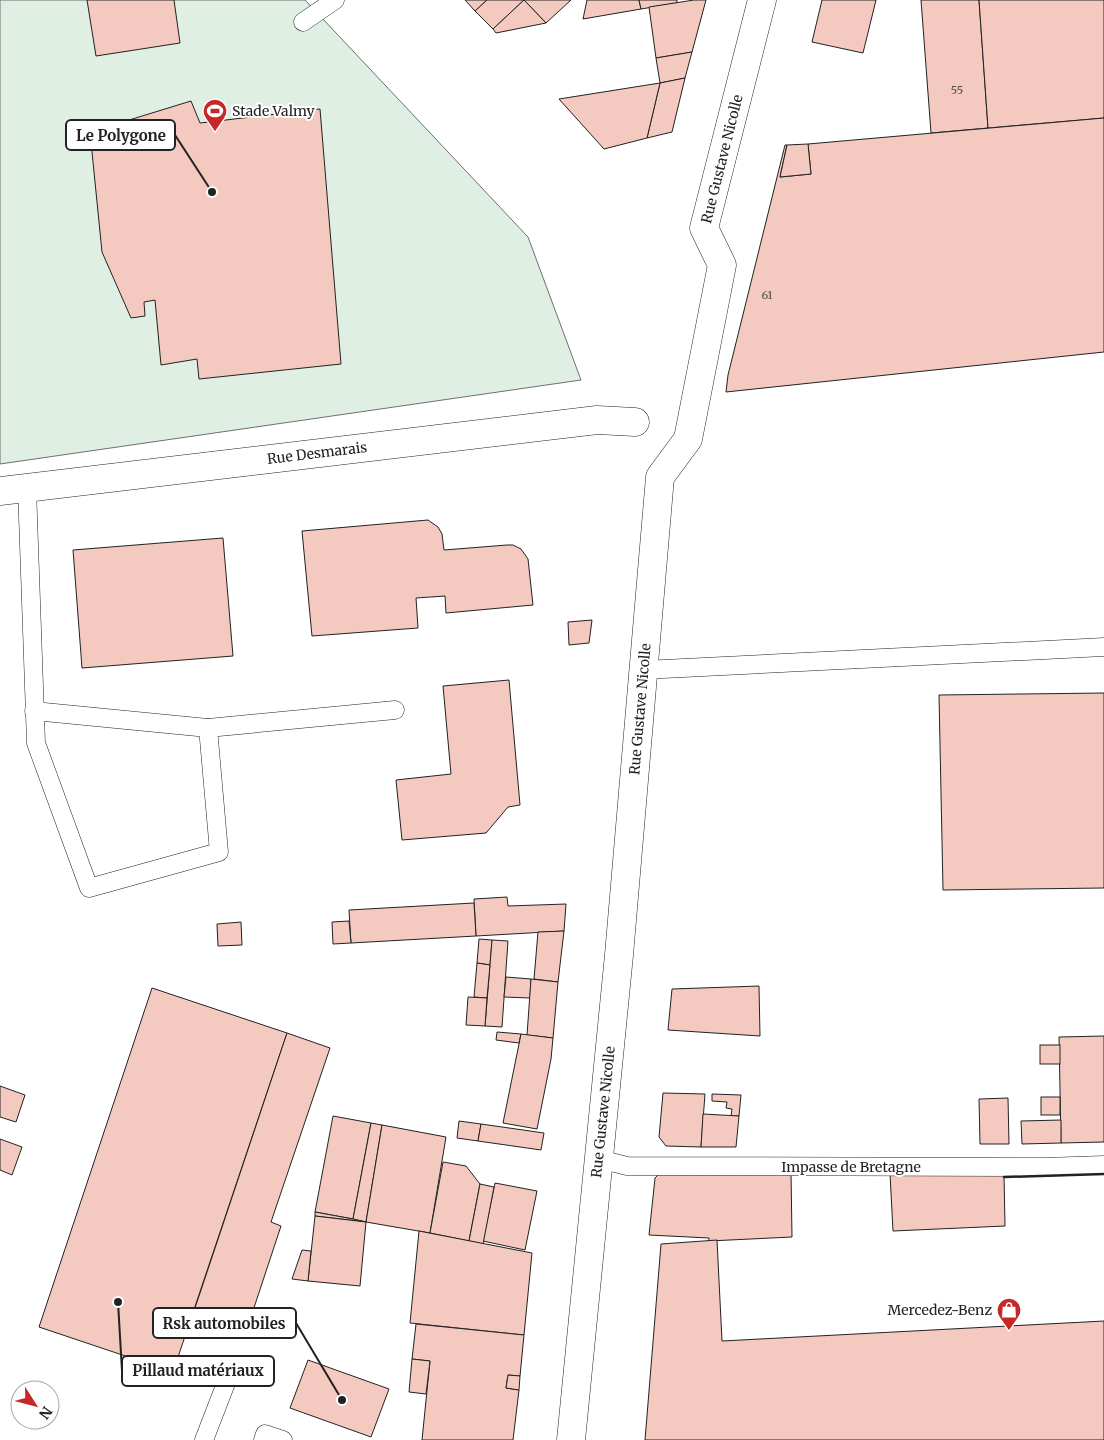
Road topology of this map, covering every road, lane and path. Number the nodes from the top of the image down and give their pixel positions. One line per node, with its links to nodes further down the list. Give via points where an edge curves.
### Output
1 (335, 0): 3 (lane)
2 (762, 0): 8 (street, Rue Gustave Nicolle, via 704,228 722,265 688,439 660,477)
3 (303, 22)
4 (635, 422): 5 (street, Rue Desmarais, via 597,420)
5 (26, 488): 6 (street, Rue Desmarais); 9 (lane)
6 (0, 491)
7 (1104, 647): 8 (lane)
8 (643, 670): 12 (street, Rue Gustave Nicolle)
9 (34, 710): 11 (lane); 11 (lane, via 36,743 89,888 219,852)
10 (395, 710): 11 (lane)
11 (208, 728)
12 (599, 1159): 13 (lane, Impasse de Bretagne, via 627,1166); 18 (street, Rue Gustave Nicolle)
13 (1104, 1165)
14 (233, 1365): 15 (lane)
15 (204, 1440)
16 (263, 1440): 17 (lane, via 266,1434)
17 (283, 1440)
18 (572, 1440)

